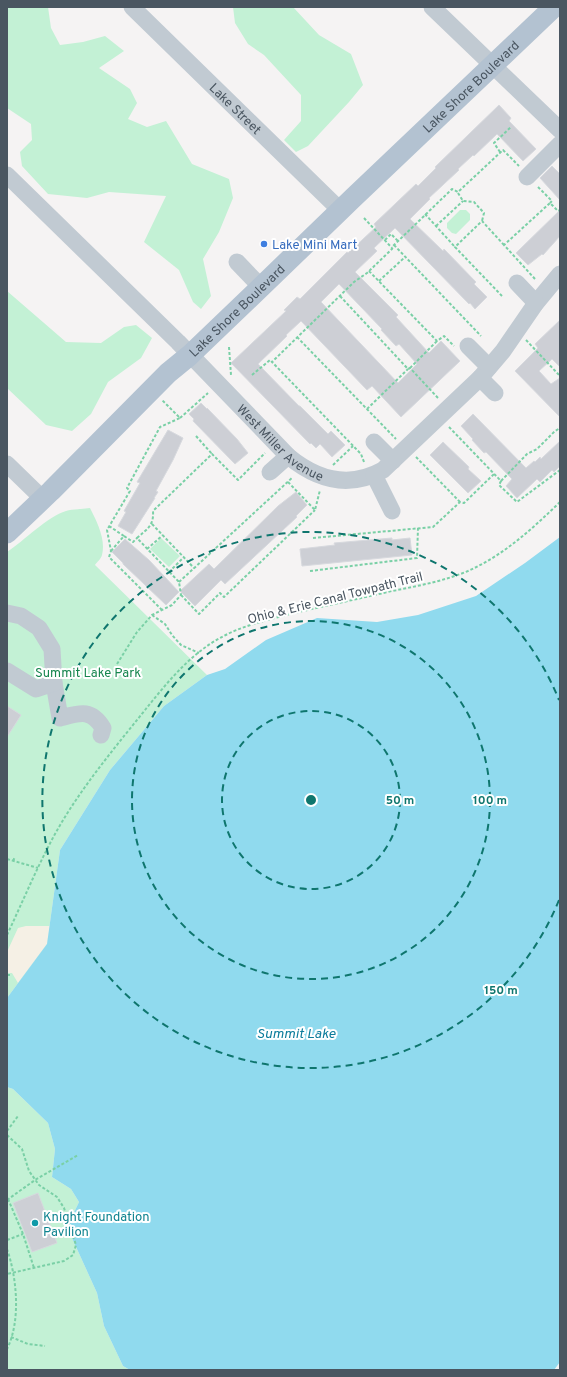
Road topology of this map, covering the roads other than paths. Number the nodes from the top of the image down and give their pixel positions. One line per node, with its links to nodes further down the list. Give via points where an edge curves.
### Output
1 (132, 7): 9 (street, Lake Street)
2 (432, 7): 4 (street)
3 (554, 7): 4 (main road, Lake Shore Boulevard)
4 (493, 65): 5 (street); 9 (main road, Lake Shore Boulevard)
5 (560, 130)
6 (560, 144): 7 (street)
7 (525, 173)
8 (7, 175): 16 (street, West Miller Avenue)
9 (340, 210): 13 (main road, Lake Shore Boulevard)
10 (237, 262): 13 (street)
11 (517, 283): 14 (street)
12 (557, 283): 14 (street, West Miller Avenue)
13 (261, 287): 16 (main road, Lake Shore Boulevard)
14 (536, 303): 17 (street, West Miller Avenue, via 503,351)
15 (469, 344): 17 (street)
16 (190, 355): 20 (street, West Miller Avenue); 25 (main road, Lake Shore Boulevard, via 140,400)
17 (484, 372): 18 (street); 21 (street, West Miller Avenue)
18 (495, 393)
19 (374, 442): 21 (street)
20 (288, 456): 23 (street, West Miller Avenue, via 310,472 331,479 359,480); 24 (street)
21 (393, 461): 23 (street, West Miller Avenue, via 383,470)
22 (7, 464): 25 (street)
23 (369, 469): 26 (street)
24 (270, 472)
25 (43, 499): 27 (main road, Lake Shore Boulevard)
26 (392, 511)
27 (7, 533)
28 (7, 614): 30 (street, via 21,616 39,628 52,649)
29 (7, 671): 30 (street, via 36,689)
30 (54, 683): 31 (street, via 60,718 85,712 99,722 103,728)
31 (101, 735)

